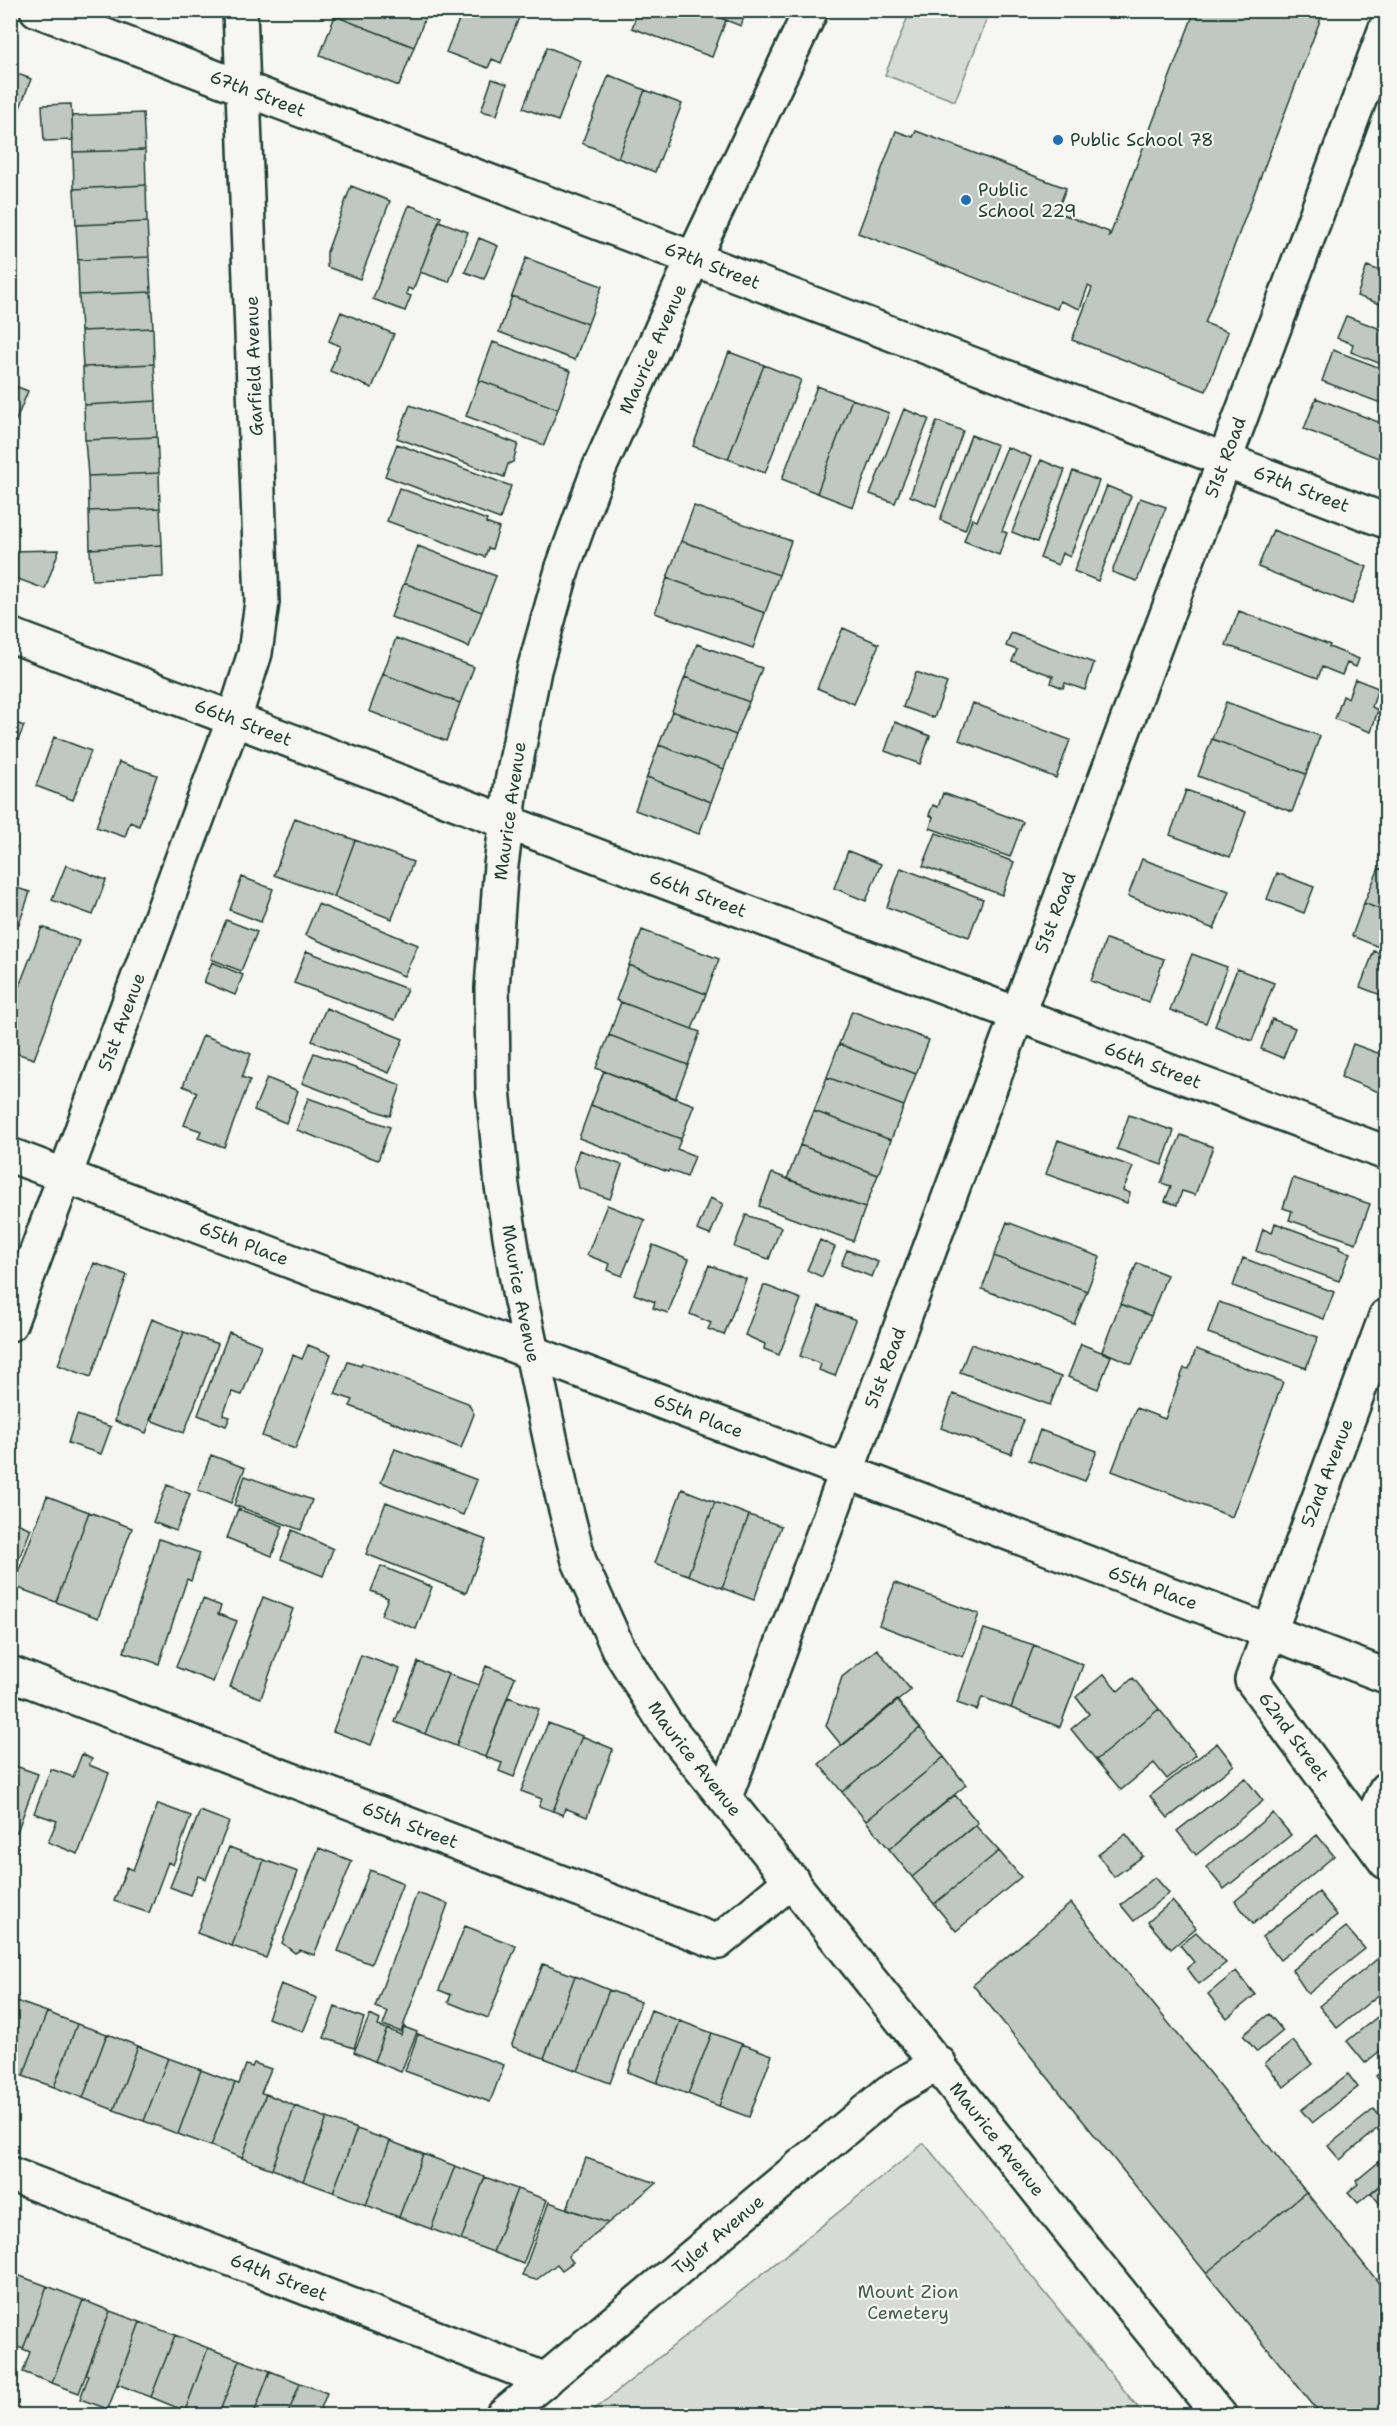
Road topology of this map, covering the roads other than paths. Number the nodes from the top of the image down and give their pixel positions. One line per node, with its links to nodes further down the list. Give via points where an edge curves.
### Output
1 (37, 10): 5 (street, 67th Street)
2 (240, 10): 5 (street, Garfield Avenue)
3 (811, 10): 6 (street, Maurice Avenue)
4 (1386, 28): 7 (street, 51st Road)
5 (244, 89): 6 (street, 67th Street); 10 (street, Garfield Avenue, via 262,602 255,653)
6 (693, 259): 7 (street, 67th Street); 11 (street, Maurice Avenue, via 598,471 563,567 534,670)
7 (1225, 460): 8 (street, 67th Street); 12 (street, 51st Road)
8 (1386, 521)
9 (10, 635): 10 (street, 66th Street)
10 (234, 719): 11 (street, 66th Street); 15 (street, 51st Avenue)
11 (506, 823): 12 (street, 66th Street); 18 (street, Maurice Avenue, via 492,988 493,1088 502,1186)
12 (1017, 1015): 13 (street, 66th Street); 19 (street, 51st Road)
13 (1386, 1153)
14 (10, 1155): 15 (street, 65th Place)
15 (66, 1176): 17 (street, 51st Avenue); 18 (street, 65th Place)
16 (1386, 1316): 20 (street, 52nd Avenue)
17 (10, 1324)
18 (532, 1353): 19 (street, 65th Place); 24 (street, Maurice Avenue, via 579,1561 618,1648 665,1723)
19 (846, 1472): 20 (street, 65th Place); 24 (street, 51st Road)
20 (1268, 1631): 22 (street, 65th Place); 25 (street, 62nd Street, via 1251,1680)
21 (10, 1674): 27 (street, 65th Street, via 718,1942)
22 (1386, 1676)
23 (1386, 1789): 25 (street)
24 (725, 1797): 27 (street, Maurice Avenue)
25 (1365, 1835): 26 (street, 62nd Street)
26 (1386, 1862)
27 (792, 1880): 28 (street, Maurice Avenue)
28 (939, 2063): 30 (street, Tyler Avenue, via 889,2092); 32 (street, Maurice Avenue)
29 (10, 2174): 30 (street, 64th Street)
30 (546, 2380): 31 (street, Tyler Avenue)
31 (502, 2415)
32 (1220, 2415)

